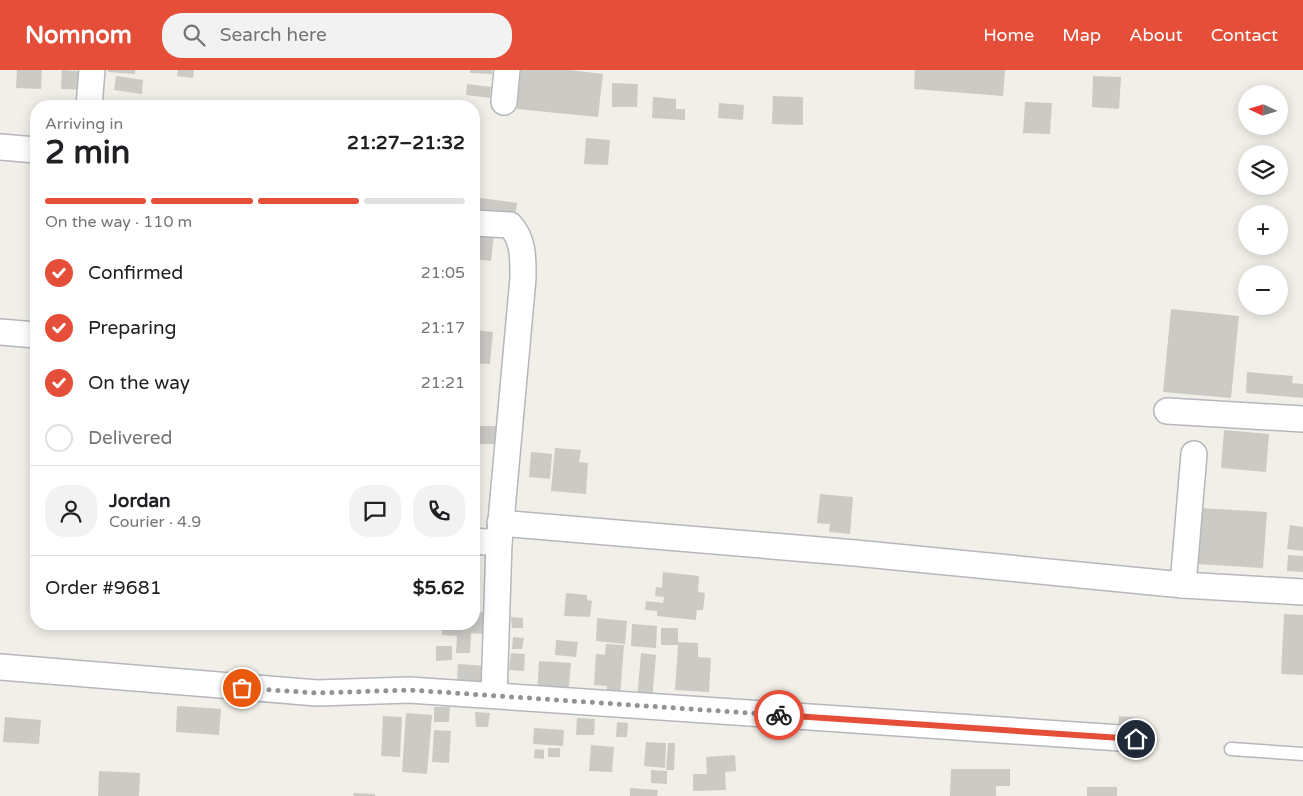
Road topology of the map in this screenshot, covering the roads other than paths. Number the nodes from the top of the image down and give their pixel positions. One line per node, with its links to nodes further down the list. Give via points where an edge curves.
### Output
1 (92, 70): 3 (street)
2 (506, 70): 4 (street)
3 (90, 100)
4 (504, 102)
5 (0, 147): 6 (street)
6 (30, 150)
7 (480, 222): 13 (street, via 510,225 516,232 523,258)
8 (0, 332): 9 (street)
9 (30, 334)
10 (1167, 411): 11 (street)
11 (1303, 419)
12 (1194, 454): 15 (street)
13 (499, 533): 14 (street); 15 (street, via 865,554); 18 (street)
14 (480, 539)
15 (1182, 585): 16 (street)
16 (1303, 592)
17 (0, 667): 18 (street, via 317,693 410,690)
18 (494, 695): 19 (street)
19 (1136, 739)
20 (1231, 749): 21 (lane)
21 (1303, 754)

